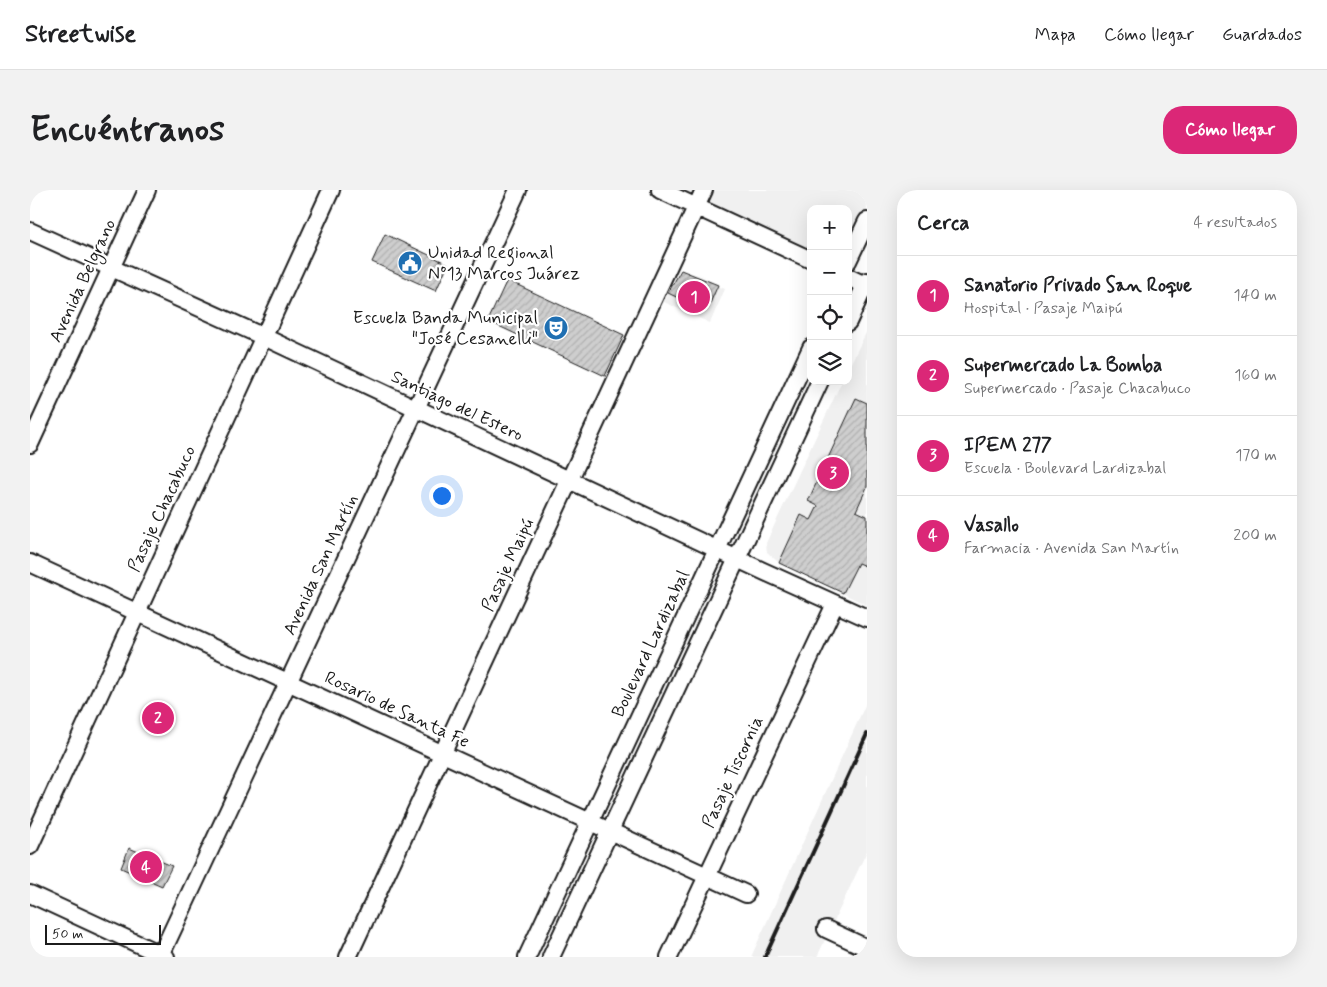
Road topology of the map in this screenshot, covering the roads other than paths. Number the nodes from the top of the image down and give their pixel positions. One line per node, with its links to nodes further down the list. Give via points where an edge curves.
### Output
1 (147, 190): 11 (street, Avenida Belgrano)
2 (330, 190): 15 (street, Pasaje Chacabuco)
3 (518, 190): 18 (street, Avenida San Martín)
4 (660, 190): 6 (street)
5 (704, 190): 6 (street, Pasaje Maipú)
6 (696, 207): 10 (street); 20 (street, Pasaje Maipú)
7 (867, 221): 9 (street)
8 (30, 231): 11 (street, Santiago del Estero)
9 (852, 253)
10 (807, 258)
11 (112, 267): 15 (street, Santiago del Estero); 19 (street, Avenida Belgrano)
12 (852, 278): 13 (street)
13 (867, 284): 14 (street)
14 (852, 314)
15 (264, 337): 18 (street, Santiago del Estero); 25 (street, Pasaje Chacabuco)
16 (807, 357): 21 (street, Boulevard Lardizabal)
17 (818, 385): 22 (street)
18 (415, 409): 20 (street, Santiago del Estero); 27 (street, Avenida San Martín)
19 (30, 444)
20 (569, 480): 21 (street, Santiago del Estero); 28 (street, Pasaje Maipú)
21 (718, 550): 22 (street, Santiago del Estero); 29 (street, Boulevard Lardizabal)
22 (736, 558): 24 (street, Santiago del Estero); 30 (street)
23 (30, 563): 25 (street, Rosario de Santa Fe)
24 (835, 604): 26 (street, Santiago del Estero); 32 (street, Pasaje Tiscornia)
25 (136, 612): 27 (street, Rosario de Santa Fe); 31 (street, Pasaje Chacabuco)
26 (867, 618)
27 (288, 683): 28 (street, Rosario de Santa Fe); 37 (street, Avenida San Martín)
28 (442, 754): 29 (street, Rosario de Santa Fe); 38 (street, Pasaje Maipú)
29 (590, 822): 30 (street, Rosario de Santa Fe); 39 (street, Boulevard Lardizabal)
30 (611, 831): 32 (street, Rosario de Santa Fe); 40 (street)
31 (30, 846)
32 (706, 875): 34 (street, Rosario de Santa Fe); 41 (street, Pasaje Tiscornia)
33 (30, 894): 37 (street)
34 (746, 894)
35 (826, 929): 36 (street)
36 (867, 948)
37 (162, 956)
38 (348, 957)
39 (527, 957)
40 (552, 957)
41 (669, 957)

